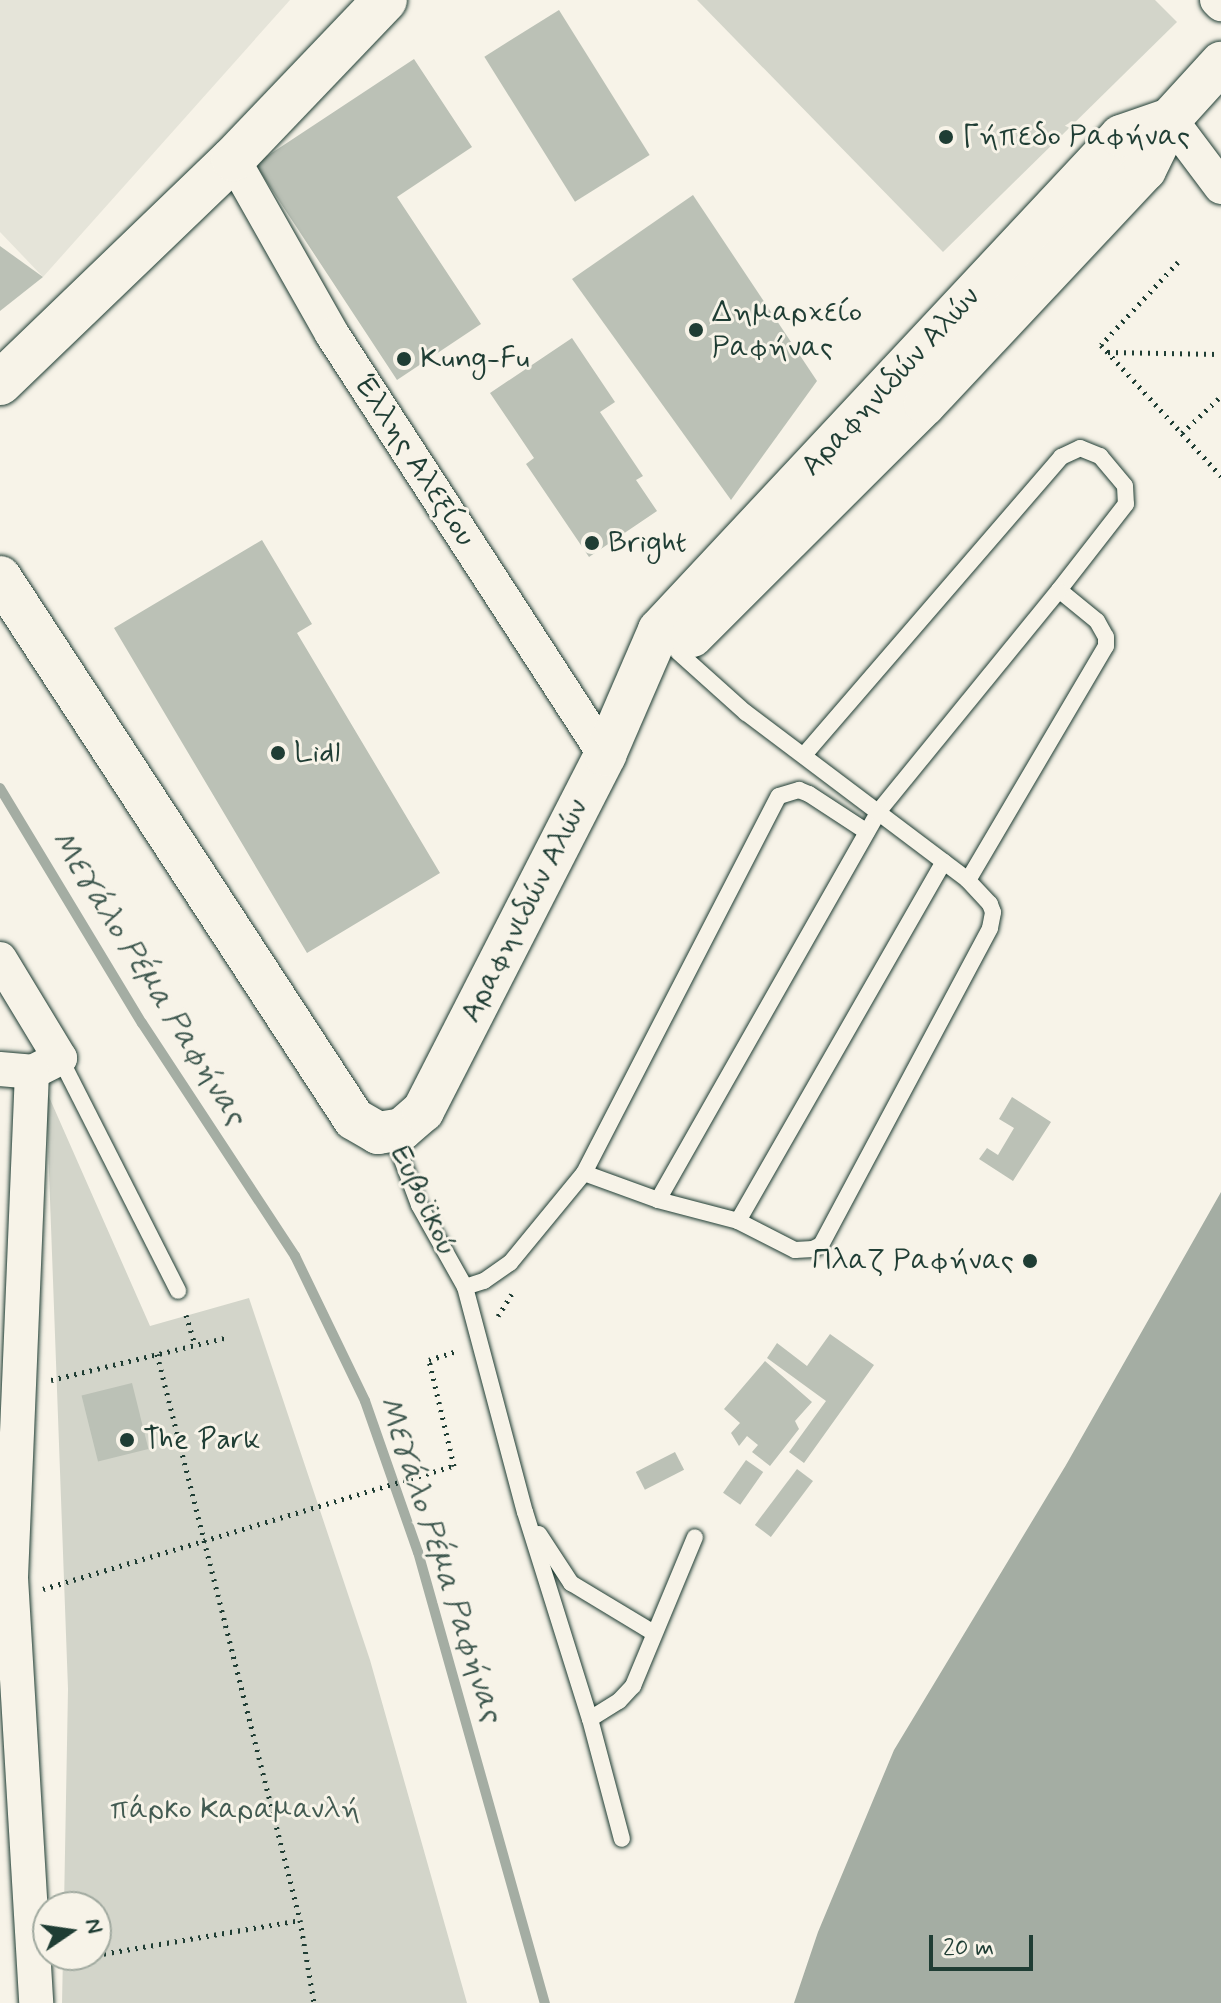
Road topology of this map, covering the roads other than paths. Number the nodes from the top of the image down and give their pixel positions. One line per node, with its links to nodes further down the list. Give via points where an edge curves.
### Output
1 (383, 1): 4 (main road)
2 (1221, 63): 3 (street, Αραφηνιδών Αλών)
3 (1170, 119): 5 (street); 9 (street, Αραφηνιδών Αλών, via 1145,170 925,404); 10 (street, Αραφηνιδών Αλών, via 1121,136 659,630)
4 (233, 159): 6 (main road); 11 (street, Έλλης Αλεξίου, via 332,334)
5 (1221, 187)
6 (0, 383)
7 (0, 577): 19 (street, Ευβοϊκού, via 354,1119 378,1133)
8 (1059, 590): 12 (lane, via 1121,512 1127,495 1100,456 1080,448 1061,457); 13 (lane); 16 (lane, via 1097,621 1106,646)
9 (678, 652): 10 (street, Αραφηνιδών Αλών); 12 (lane, via 746,713)
10 (640, 675): 11 (street, Αραφηνιδών Αλών)
11 (605, 755): 19 (street, Αραφηνιδών Αλών, via 423,1111)
12 (804, 755): 13 (lane)
13 (878, 812): 14 (lane); 15 (lane)
14 (867, 832): 20 (lane, via 809,794 788,791 779,796); 21 (lane)
15 (944, 862): 16 (lane); 22 (lane)
16 (968, 880): 22 (lane, via 990,904 990,928 827,1237 813,1249 795,1250)
17 (0, 959): 18 (street)
18 (31, 1066): 24 (lane); 27 (street)
19 (391, 1132): 23 (lane, Ευβοϊκού, via 419,1205)
20 (584, 1173): 21 (lane); 23 (lane, via 510,1263)
21 (658, 1200): 22 (lane)
22 (738, 1221)
23 (465, 1287): 25 (lane, Ευβοϊκού)
24 (178, 1291)
25 (525, 1512): 28 (lane, via 566,1578); 29 (lane, Ευβοϊκού)
26 (695, 1537): 28 (lane)
27 (7, 1586): 31 (street)
28 (654, 1633): 29 (lane, via 627,1694)
29 (590, 1719): 30 (lane, Ευβοϊκού)
30 (622, 1839)
31 (36, 2003)

